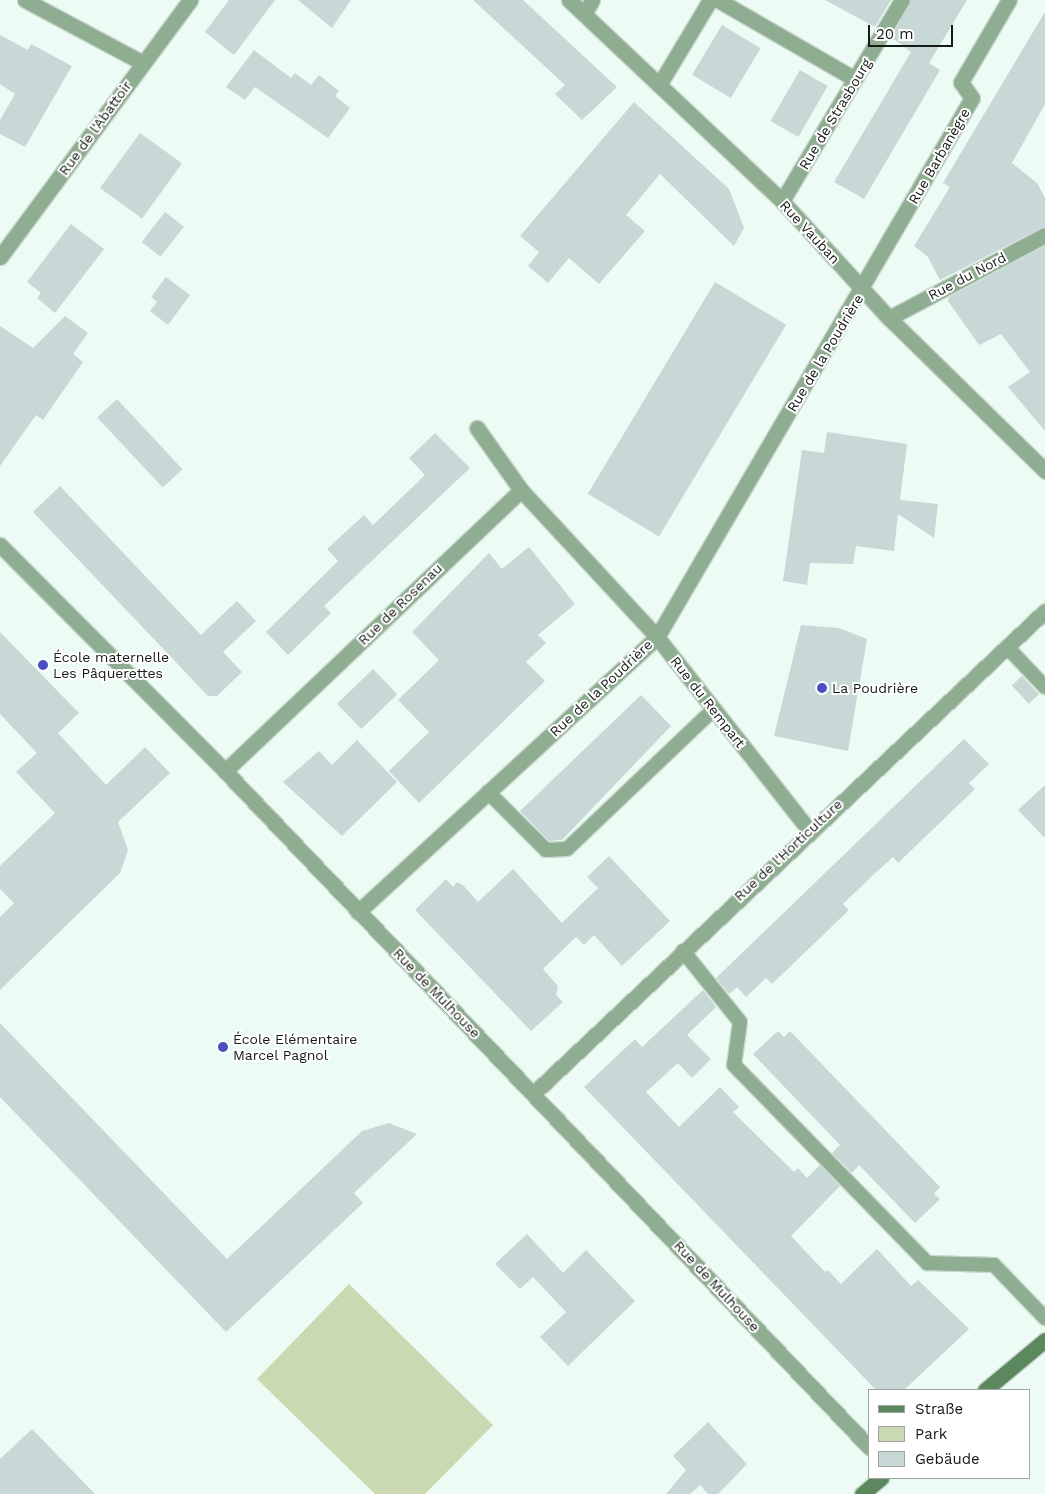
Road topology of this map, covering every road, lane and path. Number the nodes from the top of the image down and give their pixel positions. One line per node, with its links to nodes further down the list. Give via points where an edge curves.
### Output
1 (25, 0): 10 (street)
2 (190, 0): 10 (street, Rue de l'Abattoir)
3 (569, 0): 9 (street, Rue Vauban)
4 (592, 0): 9 (street)
5 (710, 0): 12 (street)
6 (718, 0): 11 (street)
7 (902, 0): 11 (street, Rue de Strasbourg)
8 (1009, 0): 16 (street, Rue Barbanègre, via 961,82 972,98)
9 (584, 14): 12 (street, Rue Vauban)
10 (143, 63): 15 (street, Rue de l'Abattoir)
11 (855, 80): 13 (street, Rue de Strasbourg)
12 (659, 85): 13 (street, Rue Vauban)
13 (782, 201): 16 (street, Rue Vauban)
14 (1045, 235): 17 (street, Rue du Nord)
15 (0, 257)
16 (863, 288): 17 (street, Rue Vauban); 23 (street, Rue de la Poudrière)
17 (889, 318): 19 (street, Rue Vauban)
18 (477, 428): 20 (street)
19 (1045, 471)
20 (521, 490): 23 (street, Rue du Rempart); 27 (street, Rue de Rosenau)
21 (0, 545): 27 (street, Rue de Mulhouse)
22 (1045, 611): 24 (street, Rue de l'Horticulture)
23 (657, 637): 26 (street, Rue du Rempart); 28 (street, Rue de la Poudrière)
24 (1007, 647): 25 (lane); 29 (street, Rue de l'Horticulture)
25 (1045, 687)
26 (714, 709): 28 (lane, via 567,849 546,850); 29 (street, Rue du Rempart)
27 (225, 771): 30 (street, Rue de Mulhouse)
28 (488, 792): 30 (street, Rue de la Poudrière)
29 (808, 830): 31 (street, Rue de l'Horticulture)
30 (358, 912): 32 (street, Rue de Mulhouse)
31 (683, 951): 32 (street, Rue de l'Horticulture); 33 (lane, via 740,1022 734,1065 927,1263 994,1265)
32 (534, 1092): 36 (street, Rue de Mulhouse)
33 (1045, 1318)
34 (1045, 1340): 35 (main road)
35 (986, 1389)
36 (868, 1446)
37 (880, 1479): 38 (main road)
38 (862, 1494)

